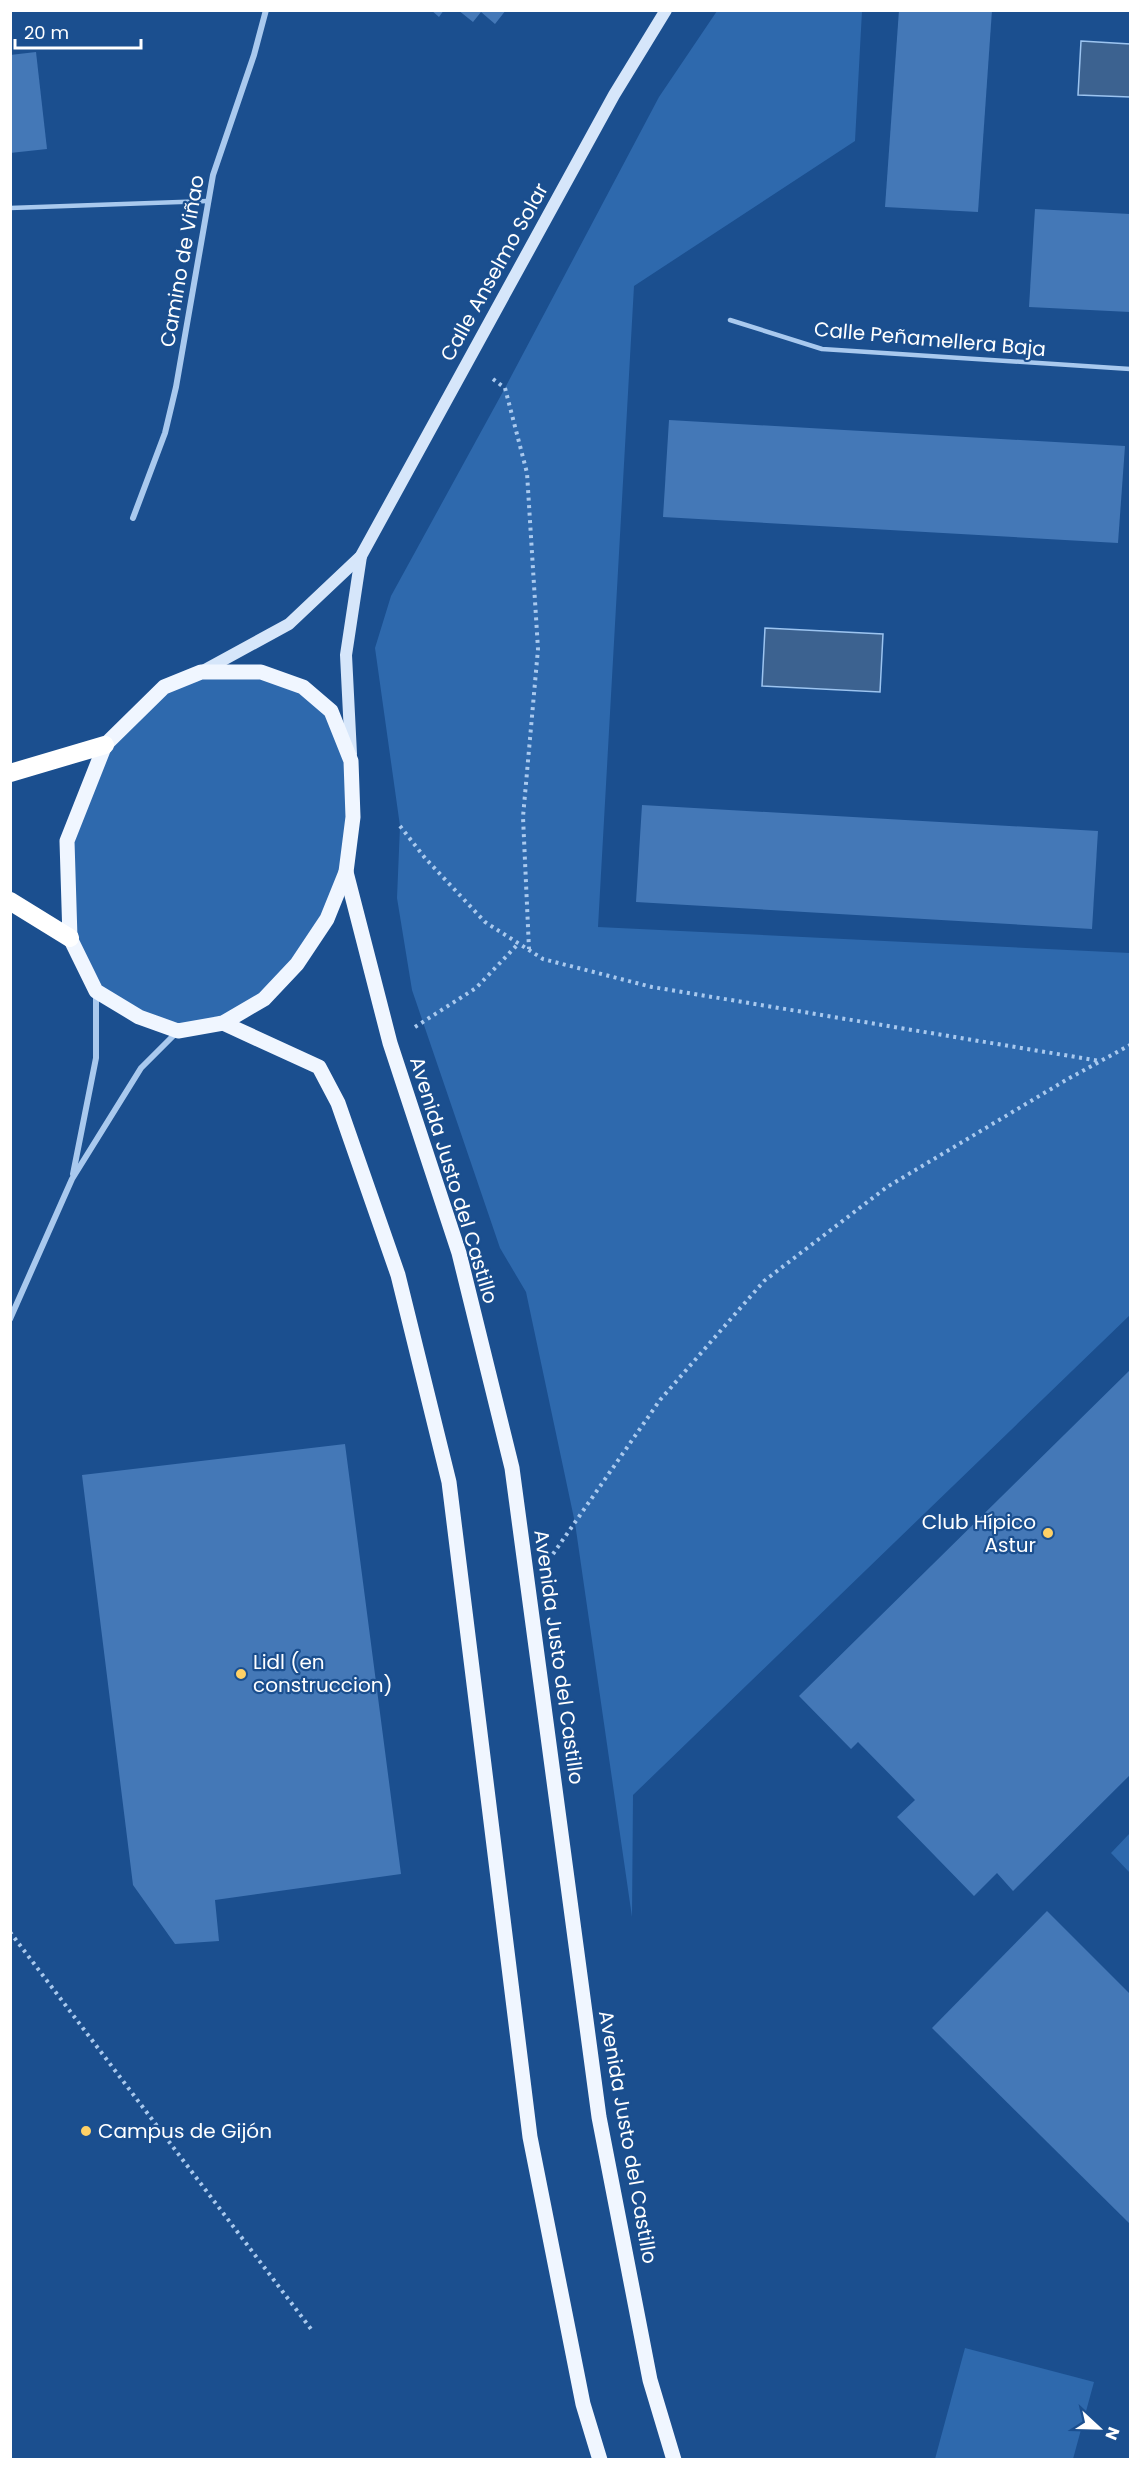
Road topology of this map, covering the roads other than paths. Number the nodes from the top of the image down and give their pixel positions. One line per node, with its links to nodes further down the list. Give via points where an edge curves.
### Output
1 (266, 10): 3 (street, Camino de Viñao)
2 (666, 10): 8 (main road, Calle Anselmo Solar, via 614,95)
3 (208, 201): 4 (lane); 7 (street, Camino de Viñao, via 176,387 165,433)
4 (10, 208)
5 (730, 320): 6 (lane, Calle Peñamellera Baja, via 822,349)
6 (1131, 369)
7 (133, 518)
8 (361, 556): 9 (main road, Calle Anselmo Solar, via 289,624); 11 (main road, Calle Anselmo Solar, via 346,655)
9 (201, 672): 10 (main road, via 164,687); 11 (main road, via 261,672 303,687 331,711)
10 (105, 745): 12 (highway); 15 (main road, via 66,841)
11 (351, 761): 13 (main road, via 353,817)
12 (10, 773)
13 (346, 872): 17 (main road, via 327,919 297,964 264,999); 22 (main road, Avenida Justo del Castillo, via 390,1043 459,1253 512,1468 600,2117 650,2380)
14 (10, 901): 15 (highway)
15 (70, 938): 16 (main road)
16 (96, 991): 18 (main road, via 139,1017); 19 (street, via 96,1058)
17 (223, 1023): 18 (main road); 21 (main road, via 319,1067 338,1103 398,1275 449,1482 530,2137 583,2404)
18 (178, 1031): 19 (street, via 141,1068)
19 (72, 1179): 20 (street)
20 (10, 1319)
21 (600, 2460)
22 (674, 2460)

